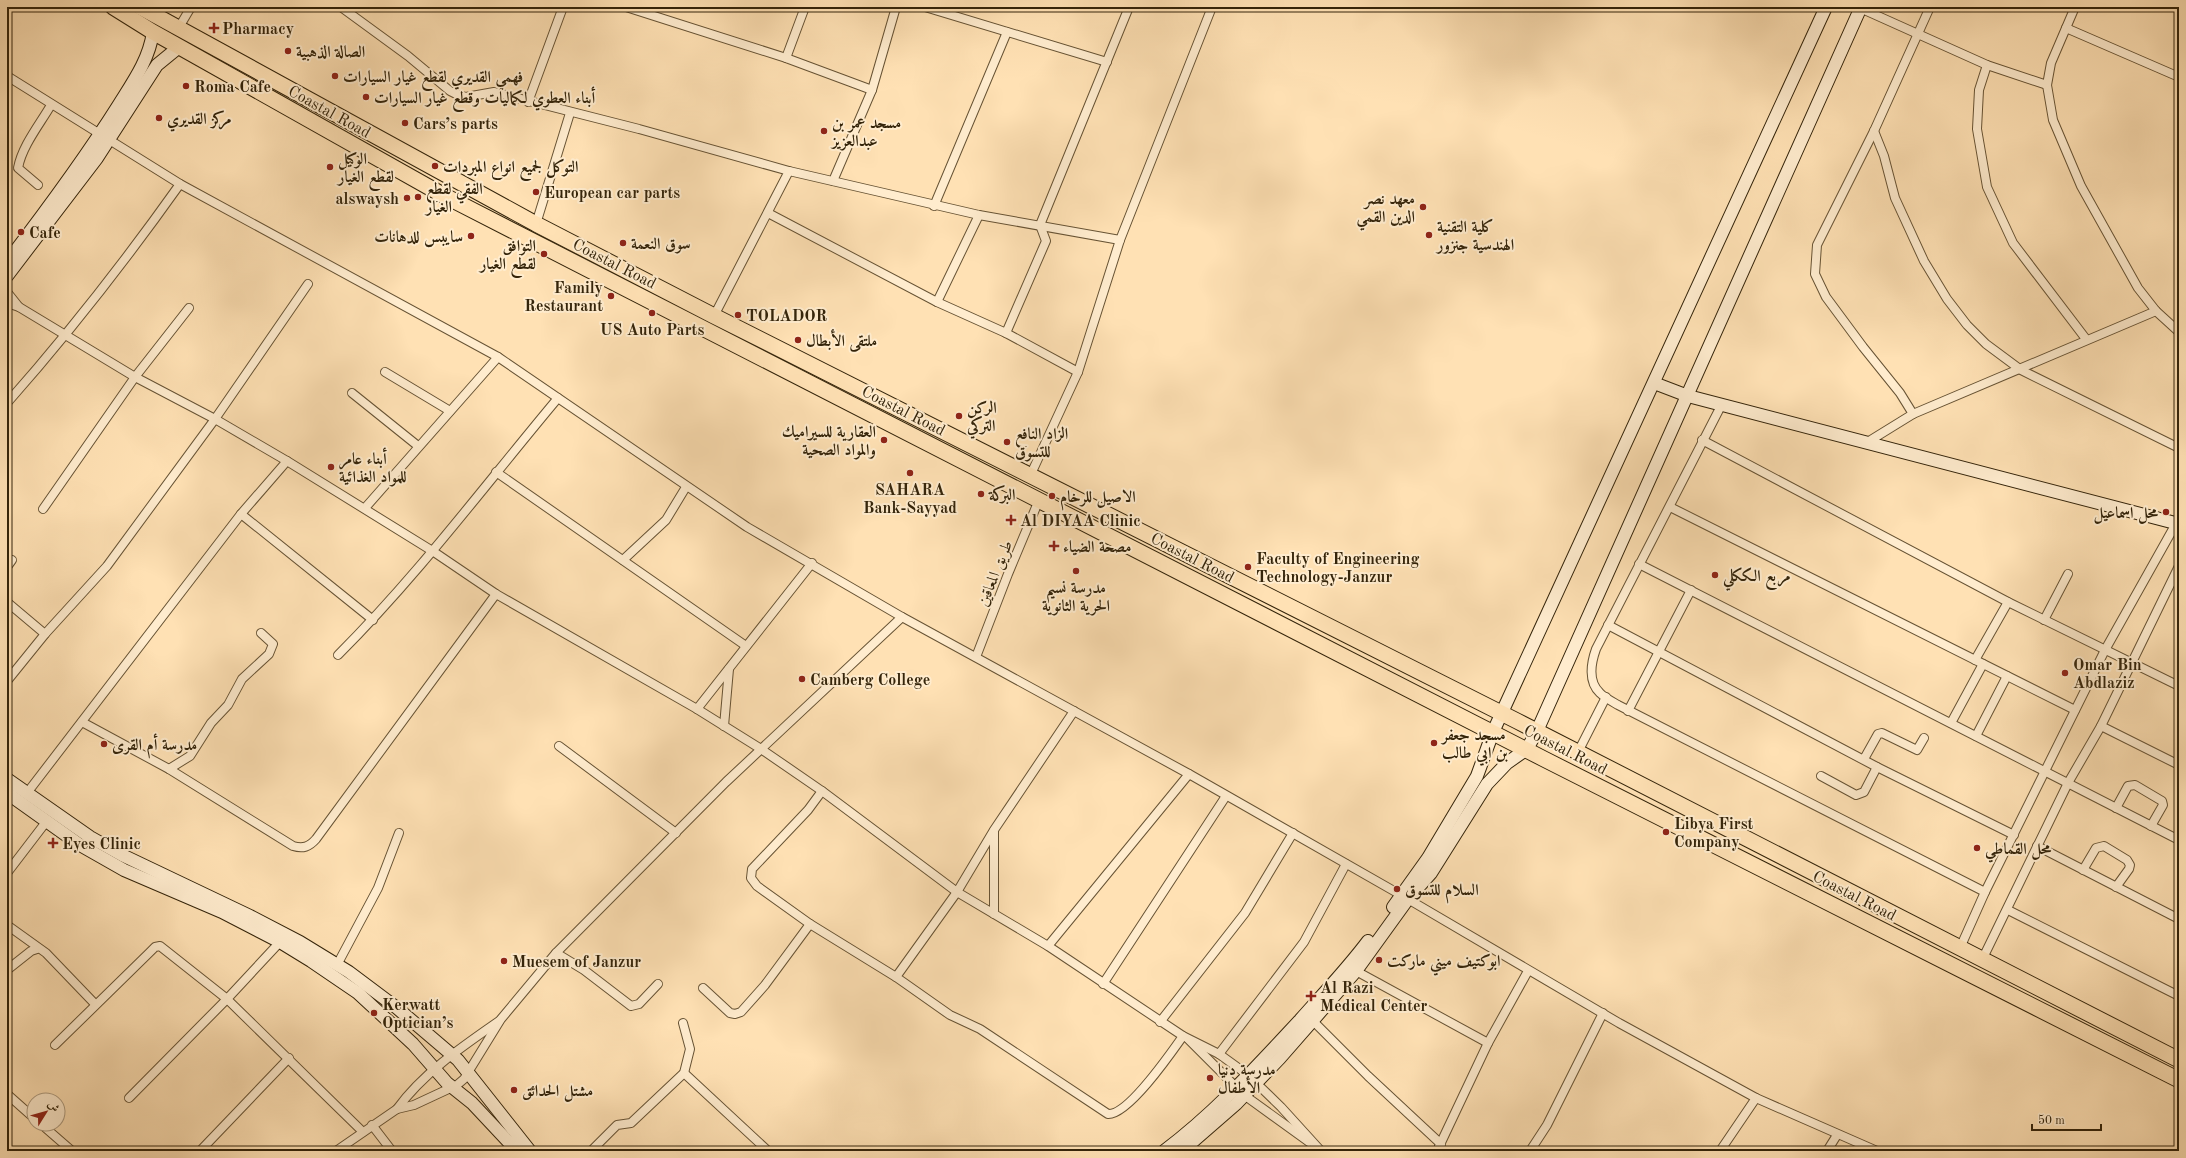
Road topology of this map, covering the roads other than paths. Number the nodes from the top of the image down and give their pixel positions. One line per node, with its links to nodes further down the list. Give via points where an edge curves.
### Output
1 (113, 7): 18 (highway, Coastal Road)
2 (140, 7): 17 (highway, Coastal Road)
3 (191, 7): 17 (street)
4 (341, 7): 30 (street, via 458,96 494,92)
5 (562, 7): 30 (street)
6 (626, 7): 22 (street)
7 (805, 7): 22 (street)
8 (896, 7): 29 (street)
9 (925, 7): 19 (street)
10 (1129, 7): 24 (street)
11 (1212, 7): 44 (street)
12 (1826, 7): 64 (street)
13 (1930, 7): 20 (street)
14 (2075, 7): 16 (street)
15 (1861, 8): 20 (street); 66 (street)
16 (2066, 28): 27 (street); 28 (street, via 2051,62)
17 (178, 30): 42 (highway, Coastal Road)
18 (153, 32): 21 (highway, Coastal Road); 23 (street)
19 (1008, 32): 24 (street); 39 (street)
20 (1918, 32): 25 (street); 33 (street)
21 (179, 47): 23 (street); 81 (highway, Coastal Road, via 441,194)
22 (786, 58): 29 (street)
23 (151, 62): 34 (street)
24 (1107, 62): 43 (street)
25 (1987, 65): 28 (street); 58 (street, via 1979,90 1977,129 1986,187 2013,243)
26 (7, 76): 31 (street)
27 (2179, 77)
28 (2047, 85): 53 (street, via 2053,120 2081,186 2138,288)
29 (872, 90): 36 (street)
30 (528, 102): 32 (street)
31 (51, 105): 34 (street); 38 (street, via 18,168)
32 (570, 113): 35 (street, via 639,129); 42 (street)
33 (1874, 131): 60 (street, via 1884,156 1895,198 1924,261 1947,299 1986,344); 71 (street, via 1817,245 1816,274 1826,297 1862,347 1900,393)
34 (105, 137): 37 (street); 45 (street); 46 (street)
35 (789, 172): 36 (street); 40 (street)
36 (833, 181): 39 (street)
37 (180, 184): 57 (street); 59 (street)
38 (38, 185)
39 (934, 206): 41 (street)
40 (768, 213): 49 (street); 54 (street)
41 (979, 215): 43 (street); 49 (street)
42 (536, 224): 54 (highway, Coastal Road)
43 (1040, 225): 44 (street); 56 (street, via 1046,241)
44 (1120, 240): 62 (street)
45 (7, 262)
46 (7, 276)
47 (308, 284): 72 (street)
48 (7, 292): 51 (street)
49 (937, 302): 56 (street)
50 (7, 303): 51 (street)
51 (19, 307): 57 (street)
52 (189, 308): 63 (street)
53 (2156, 311): 55 (street); 58 (street)
54 (714, 316): 79 (highway, Coastal Road)
55 (2179, 332)
56 (1006, 333): 62 (street)
57 (66, 336): 63 (street); 68 (street)
58 (2086, 339): 60 (street)
59 (498, 357): 67 (street); 70 (street)
60 (2021, 370): 71 (street); 76 (street)
61 (385, 372): 70 (street)
62 (1078, 372): 79 (street)
63 (135, 377): 72 (street); 84 (street)
64 (1654, 383): 66 (street); 120 (street)
65 (352, 393): 75 (street)
66 (1688, 396): 69 (street); 125 (street)
67 (558, 398): 78 (street); 80 (street)
68 (7, 403)
69 (1722, 404): 73 (street); 74 (street)
70 (450, 411): 75 (street)
71 (1913, 414): 74 (street)
72 (215, 419): 77 (street); 102 (street, via 107,566)
73 (1702, 440): 82 (street); 96 (street)
74 (1866, 443): 86 (street)
75 (418, 446): 83 (street)
76 (2179, 448)
77 (287, 461): 83 (street); 85 (street)
78 (496, 472): 87 (street); 88 (street)
79 (1031, 474): 120 (highway, Coastal Road)
80 (686, 487): 88 (street, via 666,520); 89 (street, via 747,527)
81 (1039, 500): 107 (street, طريق المعاقين); 126 (highway, Coastal Road)
82 (1670, 507): 90 (street); 108 (street)
83 (365, 508): 87 (street)
84 (43, 509)
85 (241, 514): 98 (street); 121 (street)
86 (2178, 522): 104 (street)
87 (434, 552): 94 (street); 98 (street)
88 (623, 560): 103 (street)
89 (812, 563): 97 (street); 103 (street)
90 (1639, 564): 93 (street); 100 (street)
91 (2179, 566): 109 (street)
92 (2068, 574): 99 (street)
93 (1691, 590): 105 (street); 122 (street)
94 (496, 594): 116 (street); 136 (street, via 316,839 308,846 294,846)
95 (7, 602): 102 (street)
96 (2008, 602): 99 (street); 108 (street)
97 (902, 617): 107 (street); 130 (street)
98 (373, 620): 106 (street)
99 (2044, 620): 104 (street)
100 (1608, 625): 105 (street); 115 (street, via 1596,649 1591,675 1599,693)
101 (261, 633): 136 (street, via 273,644 269,654 242,679 228,705 211,723 190,756)
102 (45, 634): 113 (street)
103 (746, 646): 111 (street)
104 (2105, 650): 109 (street); 117 (street)
105 (1660, 651): 119 (street); 133 (street)
106 (338, 654)
107 (976, 657): 118 (street)
108 (1975, 660): 110 (street)
109 (2132, 663): 114 (street); 124 (street)
110 (1983, 664): 112 (street); 122 (street)
111 (730, 668): 116 (street); 123 (street)
112 (2007, 676): 117 (street); 127 (street)
113 (7, 681)
114 (2179, 686)
115 (1606, 697): 119 (street); 132 (street)
116 (697, 709): 123 (street)
117 (2075, 710): 137 (street)
118 (1074, 711): 138 (street); 149 (street)
119 (1628, 711): 161 (street)
120 (1502, 713): 125 (highway, Coastal Road); 126 (street)
121 (82, 722): 136 (street); 144 (street)
122 (1951, 723): 127 (street)
123 (724, 726): 130 (street)
124 (2101, 726): 134 (street); 141 (street)
125 (1536, 731): 131 (street); 132 (highway, Coastal Road)
126 (1493, 732): 131 (highway, Coastal Road); 162 (street, via 1477,776)
127 (1976, 736): 137 (street)
128 (1924, 738): 133 (street, via 1917,750 1882,733 1878,734)
129 (558, 746): 150 (street)
130 (761, 749): 142 (street); 150 (street)
131 (1526, 749): 162 (street, via 1507,763 1487,784 1431,873); 201 (highway, Coastal Road)
132 (1578, 752): 170 (highway, Coastal Road)
133 (1864, 759): 135 (street)
134 (2179, 765)
135 (1877, 766): 139 (street, via 1860,795); 153 (street)
136 (169, 769)
137 (2044, 771): 141 (street); 153 (street)
138 (1189, 774): 145 (street); 169 (street)
139 (1820, 776)
140 (7, 778): 144 (street)
141 (2068, 783): 146 (street); 155 (street)
142 (822, 791): 160 (street); 166 (street, via 751,873 757,886)
143 (7, 793): 147 (street)
144 (27, 793): 174 (street, via 122,855 250,916)
145 (1226, 796): 152 (street); 180 (street)
146 (2116, 808): 148 (street); 148 (street, via 2128,786 2135,785 2162,801 2163,805)
147 (46, 822): 158 (street); 168 (street, via 124,870 222,912)
148 (2151, 826): 154 (street)
149 (994, 830): 160 (street); 164 (street)
150 (676, 832): 172 (street)
151 (399, 833): 174 (street, via 378,888)
152 (1293, 833): 156 (street); 188 (street, via 1245,913)
153 (2014, 835): 161 (street)
154 (2179, 840)
155 (2037, 846): 157 (street); 163 (street)
156 (1346, 864): 162 (street); 193 (street, via 1304,942)
157 (2083, 870): 159 (street); 159 (street, via 2096,848 2104,846 2130,864)
158 (7, 873)
159 (2116, 887): 165 (street)
160 (957, 892): 164 (street); 178 (street)
161 (1985, 892): 170 (street)
162 (1405, 897): 176 (street); 177 (street); 200 (street)
163 (2008, 910): 173 (street); 182 (street)
164 (994, 914): 169 (street)
165 (2179, 919)
166 (810, 924): 178 (street); 181 (street, via 765,985 741,1012 730,1013)
167 (7, 925): 171 (street)
168 (280, 942): 183 (street); 197 (street, via 358,993)
169 (1048, 946): 180 (street)
170 (1960, 948): 173 (highway, Coastal Road)
171 (37, 949): 175 (street); 184 (street, via 46,953)
172 (556, 953): 179 (street, via 584,970 630,1006 639,1004); 186 (street)
173 (1982, 960): 196 (highway, Coastal Road)
174 (337, 965): 194 (street, via 397,1008)
175 (7, 970)
176 (1528, 970): 185 (street); 191 (street)
177 (1356, 971): 187 (street); 191 (street)
178 (896, 977): 190 (street, via 950,1015 980,1029 1108,1114 1118,1113 1130,1102)
179 (658, 984)
180 (1103, 984): 188 (street)
181 (703, 988)
182 (2179, 996)
183 (227, 999): 184 (street, via 165,948 157,946); 195 (street); 205 (street)
184 (96, 1004): 192 (street)
185 (1603, 1014): 206 (street); 225 (street, via 1547,1125)
186 (500, 1020): 194 (street); 198 (street)
187 (1313, 1021): 200 (street); 214 (street)
188 (1160, 1022): 190 (street)
189 (683, 1023): 199 (street, via 690,1049)
190 (1185, 1037): 193 (street); 203 (street)
191 (1488, 1043): 214 (street)
192 (55, 1045)
193 (1219, 1054): 200 (street)
194 (453, 1056): 197 (street); 198 (street)
195 (289, 1058): 211 (street); 216 (street)
196 (2179, 1060)
197 (435, 1069): 202 (street); 207 (street, via 408,1094)
198 (469, 1073): 202 (street); 220 (street)
199 (684, 1073): 221 (street, via 631,1123 617,1125); 222 (street)
200 (1252, 1079): 203 (street); 213 (street)
201 (2179, 1080)
202 (452, 1087): 207 (street, via 414,1105); 219 (street, via 472,1103)
203 (1240, 1091): 213 (street, via 1295,1134); 223 (street); 224 (street)
204 (7, 1094): 208 (street)
205 (129, 1098)
206 (1756, 1098): 212 (street); 226 (street)
207 (398, 1109): 209 (street)
208 (26, 1111)
209 (372, 1125): 211 (street); 218 (street)
210 (49, 1132): 215 (street)
211 (363, 1132): 217 (street)
212 (1837, 1135): 227 (street); 228 (street)
213 (1318, 1148)
214 (1439, 1148)
215 (72, 1151)
216 (200, 1151)
217 (336, 1151)
218 (392, 1151)
219 (517, 1151)
220 (530, 1151)
221 (591, 1151)
222 (768, 1151)
223 (1164, 1151)
224 (1182, 1151)
225 (1530, 1151)
226 (1720, 1151)
227 (1827, 1151)
228 (1877, 1151)

